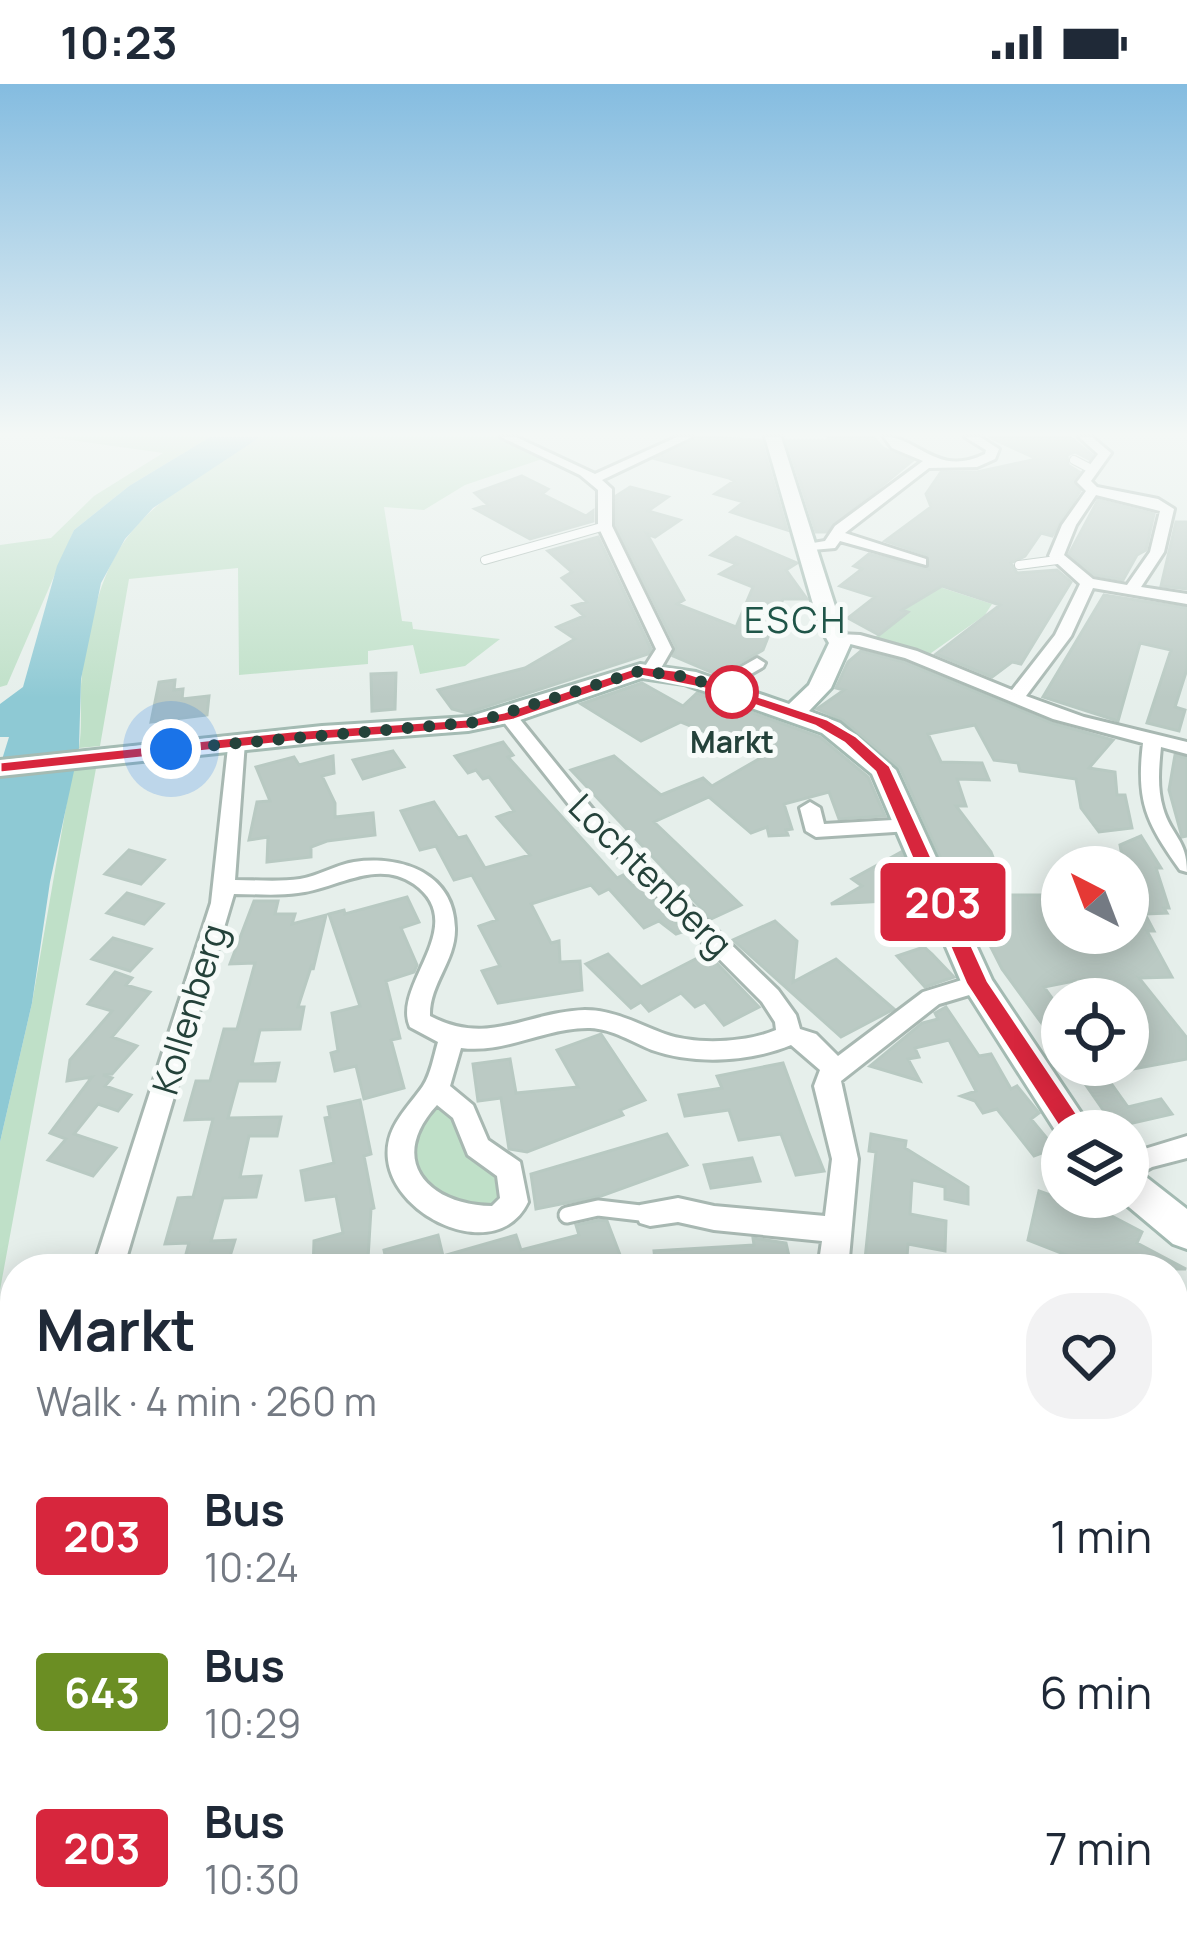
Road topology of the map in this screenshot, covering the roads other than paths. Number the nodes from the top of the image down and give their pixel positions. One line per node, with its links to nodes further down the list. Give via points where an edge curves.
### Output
1 (799, 524): 7 (street)
2 (851, 524): 6 (street)
3 (1070, 524): 9 (street)
4 (1163, 524): 13 (street)
5 (604, 526): 8 (lane); 17 (street, via 664,649)
6 (837, 535): 7 (street, via 830,545); 10 (street)
7 (806, 548): 15 (street)
8 (485, 560)
9 (1057, 560): 11 (lane); 12 (street)
10 (921, 562)
11 (1019, 565)
12 (1088, 583): 13 (street); 19 (street, via 1064,636)
13 (1133, 587): 14 (street)
14 (1187, 599)
15 (839, 639): 19 (street, via 932,663); 20 (street, via 832,667)
16 (757, 663): 18 (street)
17 (651, 671): 18 (street); 21 (street)
18 (716, 686): 20 (street)
19 (1015, 698): 22 (street)
20 (794, 713): 27 (street, via 866,752)
21 (508, 716): 23 (street); 31 (street, Lochtenberg, via 589,816 770,996)
22 (1153, 739): 24 (street); 28 (street, via 1150,811)
23 (236, 742): 25 (street); 29 (street, Kollenberg)
24 (1186, 744)
25 (0, 768)
26 (810, 808): 27 (street, via 816,831)
27 (910, 825): 30 (street)
28 (1187, 865)
29 (225, 886): 32 (street, via 304,885 364,868 434,887 445,906 444,943 416,1009 419,1021); 43 (street, Kollenberg)
30 (978, 984): 33 (street, via 932,998); 35 (street)
31 (788, 1034): 32 (street, via 707,1051 584,1019 499,1041); 33 (street)
32 (452, 1036): 34 (street)
33 (834, 1068): 41 (street, via 827,1086 845,1159)
34 (436, 1089): 34 (street, via 403,1131 400,1162 410,1184 440,1212 467,1222 499,1219 514,1202 510,1170 477,1148 464,1112)
35 (1058, 1110)
36 (1187, 1147): 37 (street)
37 (1149, 1156)
38 (1149, 1201): 42 (street)
39 (650, 1214): 40 (lane, via 598,1208); 41 (street, via 682,1206 708,1217)
40 (567, 1215)
41 (839, 1231): 44 (street)
42 (1187, 1232)
43 (114, 1254)
44 (835, 1254)

